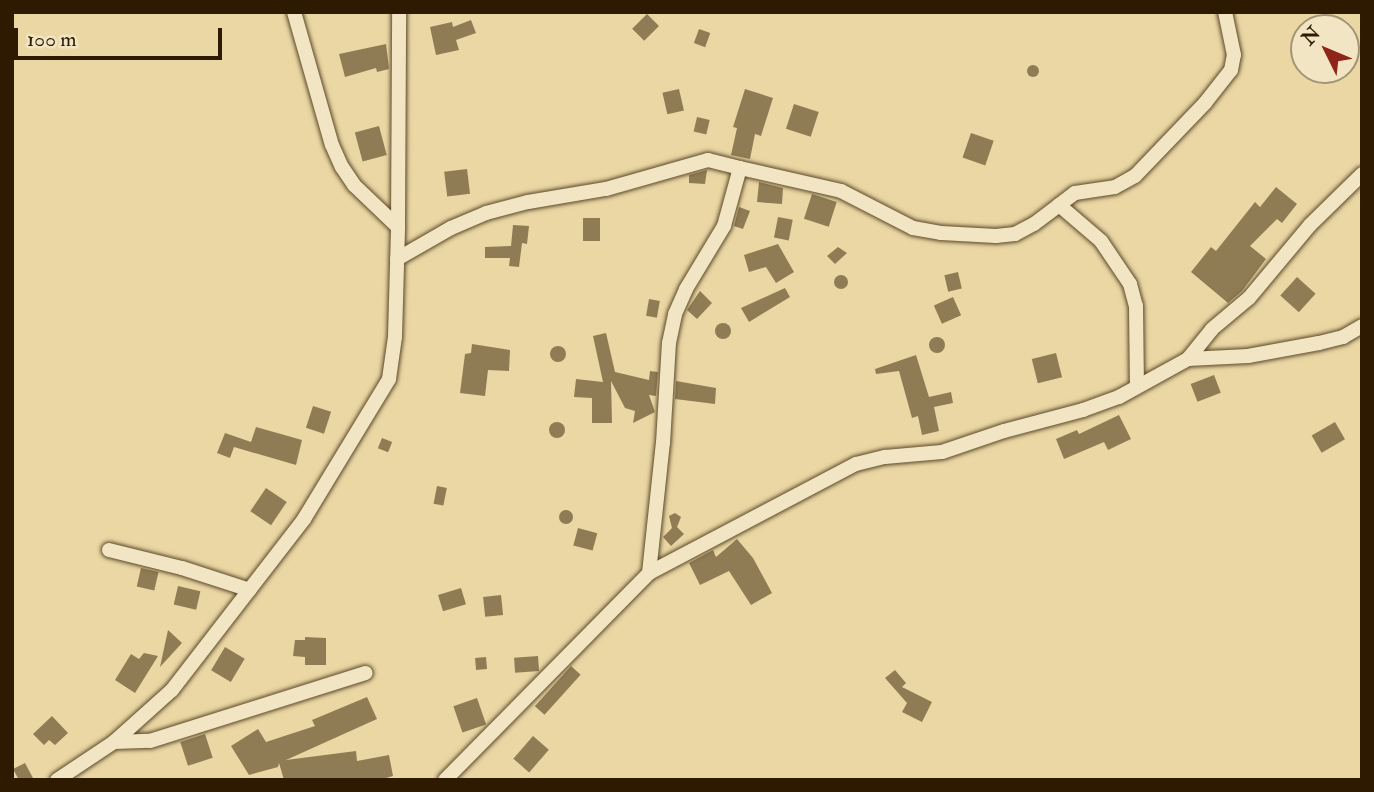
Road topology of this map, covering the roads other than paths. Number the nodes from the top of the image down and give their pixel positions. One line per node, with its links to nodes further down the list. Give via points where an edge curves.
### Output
1 (295, 12): 7 (street, via 342,167 354,185)
2 (398, 12): 7 (street)
3 (1226, 12): 6 (street, via 1234,55 1231,70 1205,103 1135,176 1115,187 1074,193)
4 (740, 169): 6 (street, via 841,191 913,228 941,233 1015,234); 8 (street, via 708,160 606,189 507,208 451,228); 13 (street, via 724,226 675,314)
5 (1362, 174): 10 (street)
6 (1059, 205): 11 (street, via 1101,240 1130,284 1136,306)
7 (398, 227): 8 (street)
8 (397, 259): 14 (street, via 389,379 304,519)
9 (1362, 326): 10 (street, via 1319,343 1248,356)
10 (1188, 359): 11 (street)
11 (1137, 386): 13 (street, via 1083,410 942,452 856,464)
12 (109, 550): 14 (street)
13 (649, 573): 18 (street)
14 (250, 590): 16 (street, via 172,690)
15 (366, 673): 16 (street, via 150,741)
16 (114, 741): 17 (street)
17 (57, 780)
18 (445, 780)

